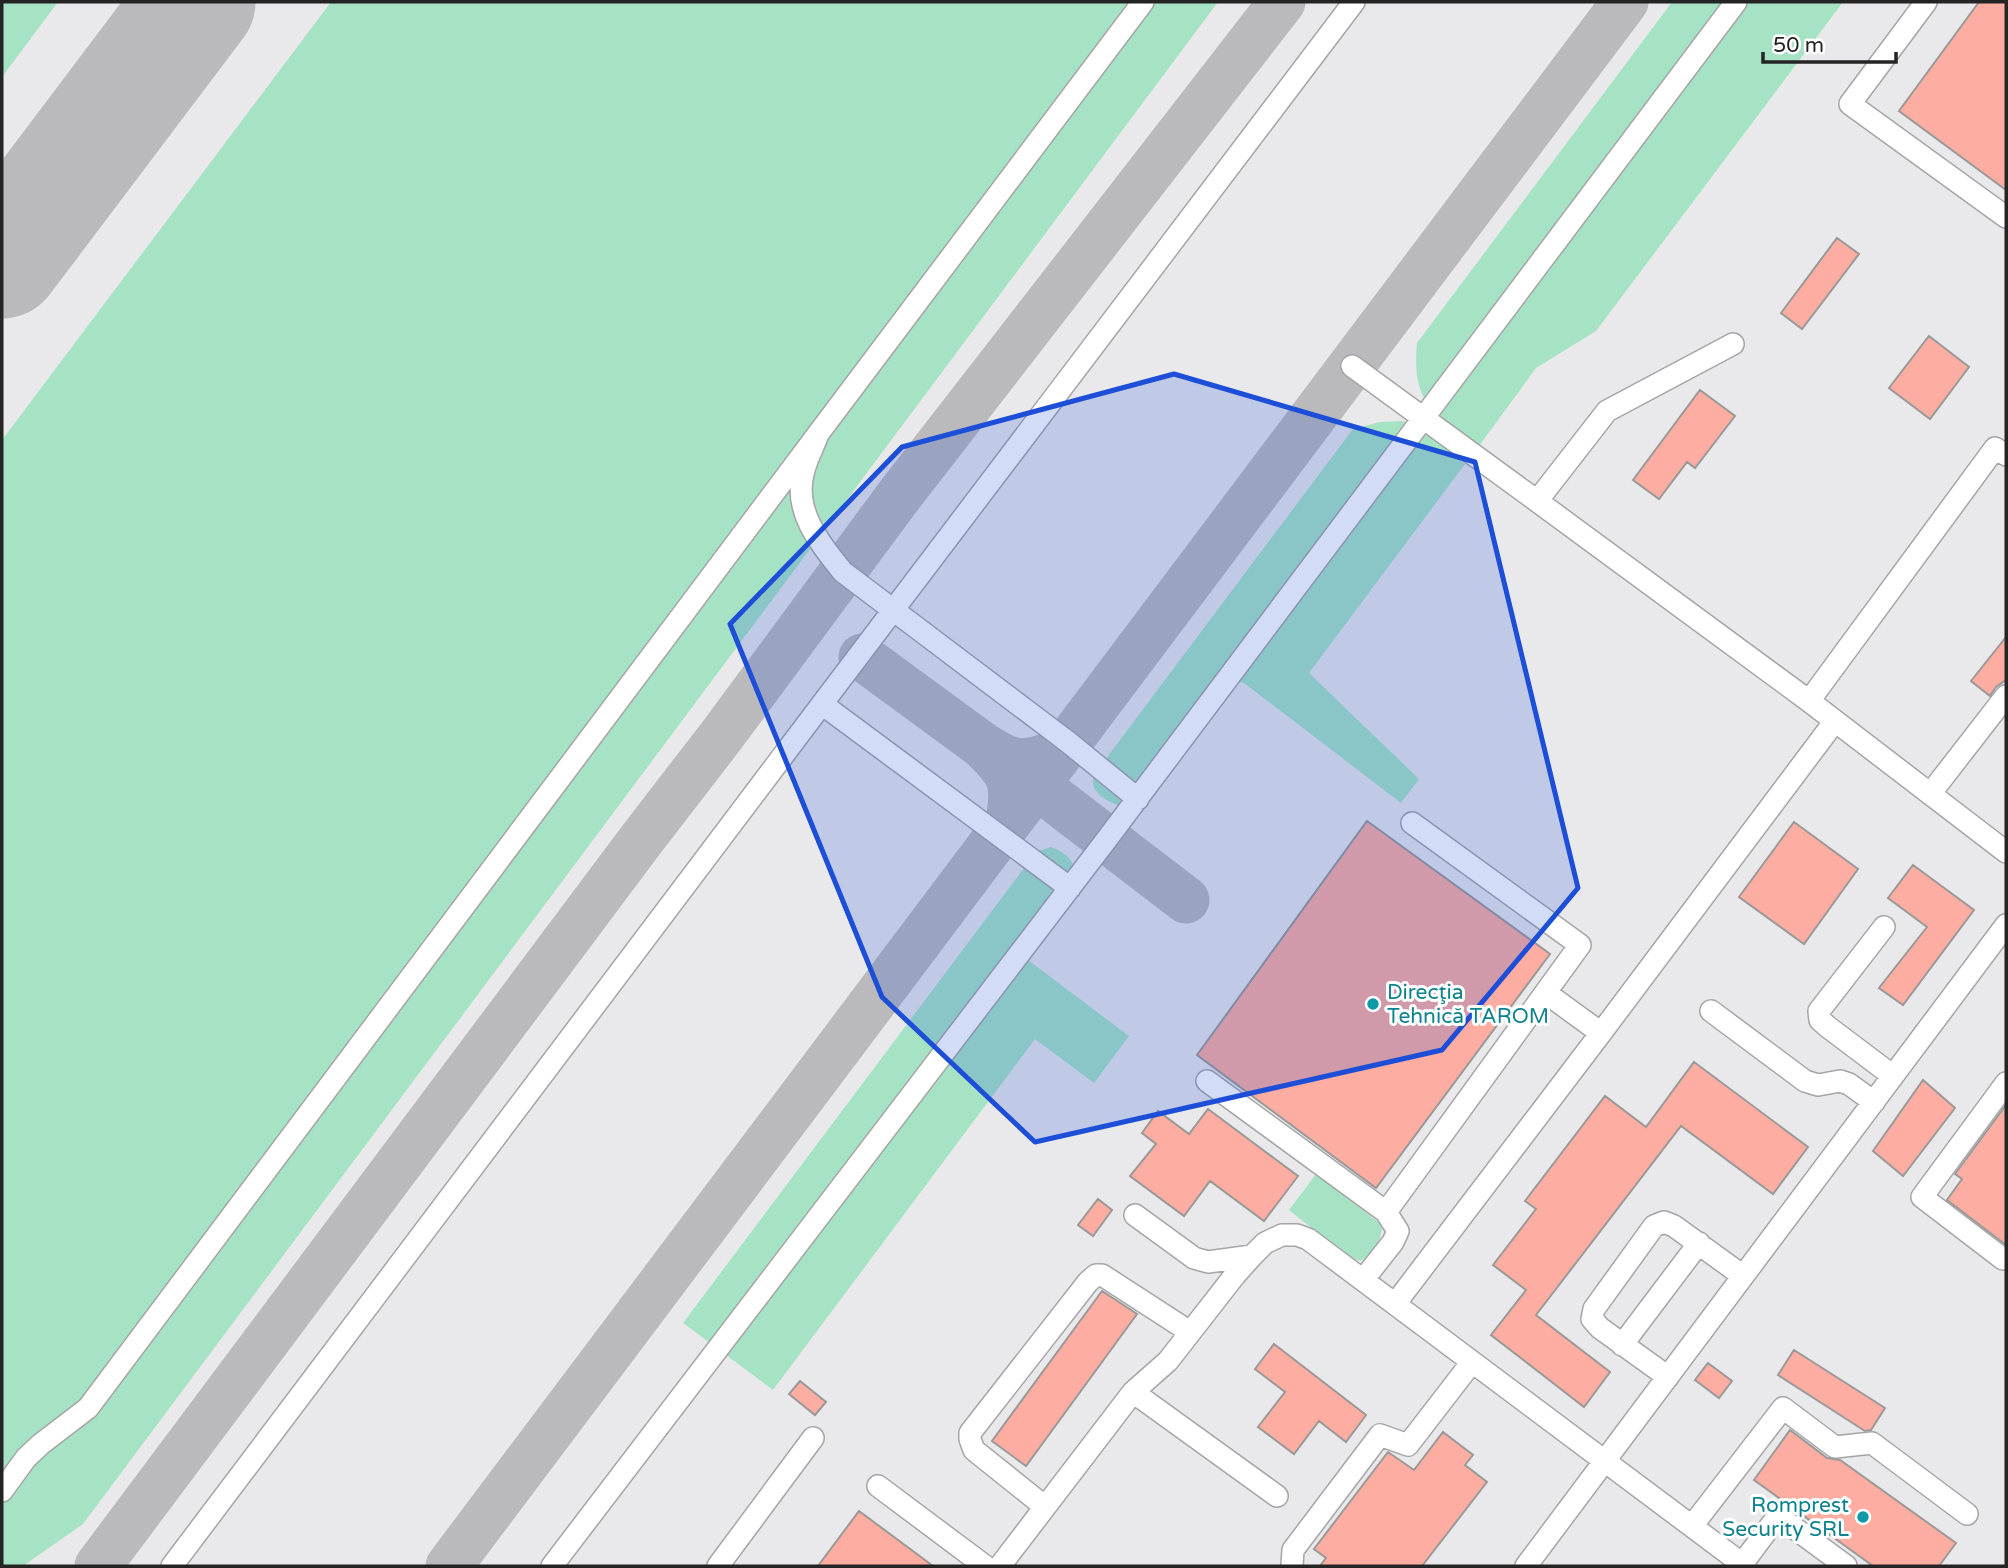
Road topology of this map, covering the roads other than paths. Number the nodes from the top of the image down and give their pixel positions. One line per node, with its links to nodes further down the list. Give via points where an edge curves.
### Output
1 (1143, 2): 9 (lane)
2 (1354, 2): 12 (lane)
3 (1736, 2): 8 (lane)
4 (1926, 2): 5 (lane, via 1850,104)
5 (2006, 217)
6 (1733, 344): 11 (lane, via 1607,411)
7 (1352, 366): 8 (lane)
8 (1424, 418): 11 (lane); 18 (lane)
9 (818, 434): 12 (lane, via 803,471 801,498 807,520 822,548 843,572); 47 (lane, via 88,1408 26,1458)
10 (2002, 445): 14 (lane)
11 (1537, 501): 14 (lane)
12 (893, 610): 15 (lane); 18 (lane)
13 (2006, 696): 17 (lane)
14 (1809, 701): 16 (lane)
15 (822, 704): 21 (lane); 53 (lane)
16 (1835, 721): 17 (lane); 26 (lane)
17 (1930, 794): 20 (lane)
18 (1138, 799): 21 (lane)
19 (1412, 823): 24 (lane, via 1580,945)
20 (2006, 852)
21 (1070, 888): 54 (lane)
22 (2006, 925): 27 (lane)
23 (1884, 927): 27 (lane, via 1819,1011 1820,1020)
24 (1546, 993): 26 (lane); 31 (lane)
25 (1711, 1011): 30 (lane, via 1805,1081 1818,1085 1840,1081)
26 (1601, 1033): 38 (lane)
27 (1893, 1076): 30 (lane)
28 (1206, 1081): 31 (lane)
29 (2006, 1083): 35 (lane, via 1922,1196)
30 (1874, 1102): 36 (lane)
31 (1386, 1212): 37 (lane, via 1398,1231)
32 (1135, 1215): 34 (lane, via 1194,1258 1208,1262)
33 (1699, 1243): 36 (lane); 40 (lane); 40 (lane, via 1674,1226 1654,1226 1594,1308 1592,1319)
34 (1252, 1256): 37 (lane, via 1282,1235 1297,1235); 39 (lane)
35 (2003, 1259)
36 (1743, 1276): 42 (lane)
37 (1363, 1280): 38 (lane)
38 (1395, 1304): 41 (lane)
39 (1190, 1332): 43 (lane, via 1168,1361); 49 (lane, via 1102,1275 1088,1282 970,1433 974,1450)
40 (1622, 1345): 42 (lane)
41 (1472, 1362): 45 (lane); 58 (lane, via 1408,1445 1380,1435 1293,1550)
42 (1668, 1377): 45 (lane)
43 (1133, 1392): 48 (lane); 49 (lane)
44 (813, 1438): 55 (lane)
45 (1605, 1461): 51 (lane); 59 (lane)
46 (877, 1486): 56 (lane)
47 (2, 1491)
48 (1277, 1496)
49 (1044, 1506): 57 (lane)
50 (1967, 1514): 51 (lane, via 1872,1443 1835,1447 1783,1408)
51 (1692, 1526): 52 (lane)
52 (1744, 1565): 60 (lane, via 1778,1516)
53 (172, 1566)
54 (552, 1566)
55 (718, 1566)
56 (985, 1566)
57 (1000, 1566)
58 (1292, 1566)
59 (1526, 1566)
60 (1846, 1566)

